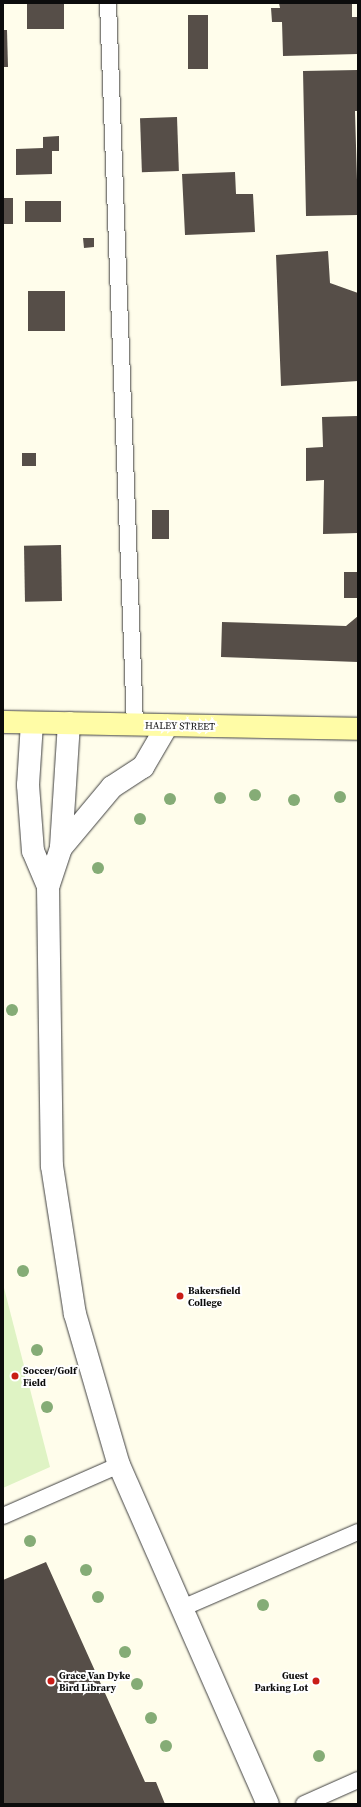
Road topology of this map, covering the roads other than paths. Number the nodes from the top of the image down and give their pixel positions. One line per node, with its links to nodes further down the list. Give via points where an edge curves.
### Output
1 (108, 3): 5 (lane)
2 (3, 722): 3 (street, HALEY STREET)
3 (32, 723): 4 (street, HALEY STREET); 9 (street, via 28,785 32,851)
4 (69, 723): 5 (street, HALEY STREET); 8 (street)
5 (135, 725): 6 (street, HALEY STREET)
6 (167, 726): 7 (street, HALEY STREET); 8 (street, via 143,767 112,787)
7 (358, 729)
8 (61, 848): 9 (street)
9 (48, 887): 10 (street, via 52,1166 75,1314)
10 (119, 1465): 11 (lane); 13 (street)
11 (3, 1516)
12 (358, 1532): 13 (lane)
13 (180, 1609): 15 (street)
14 (358, 1780): 16 (lane)
15 (268, 1804)
16 (304, 1804)

